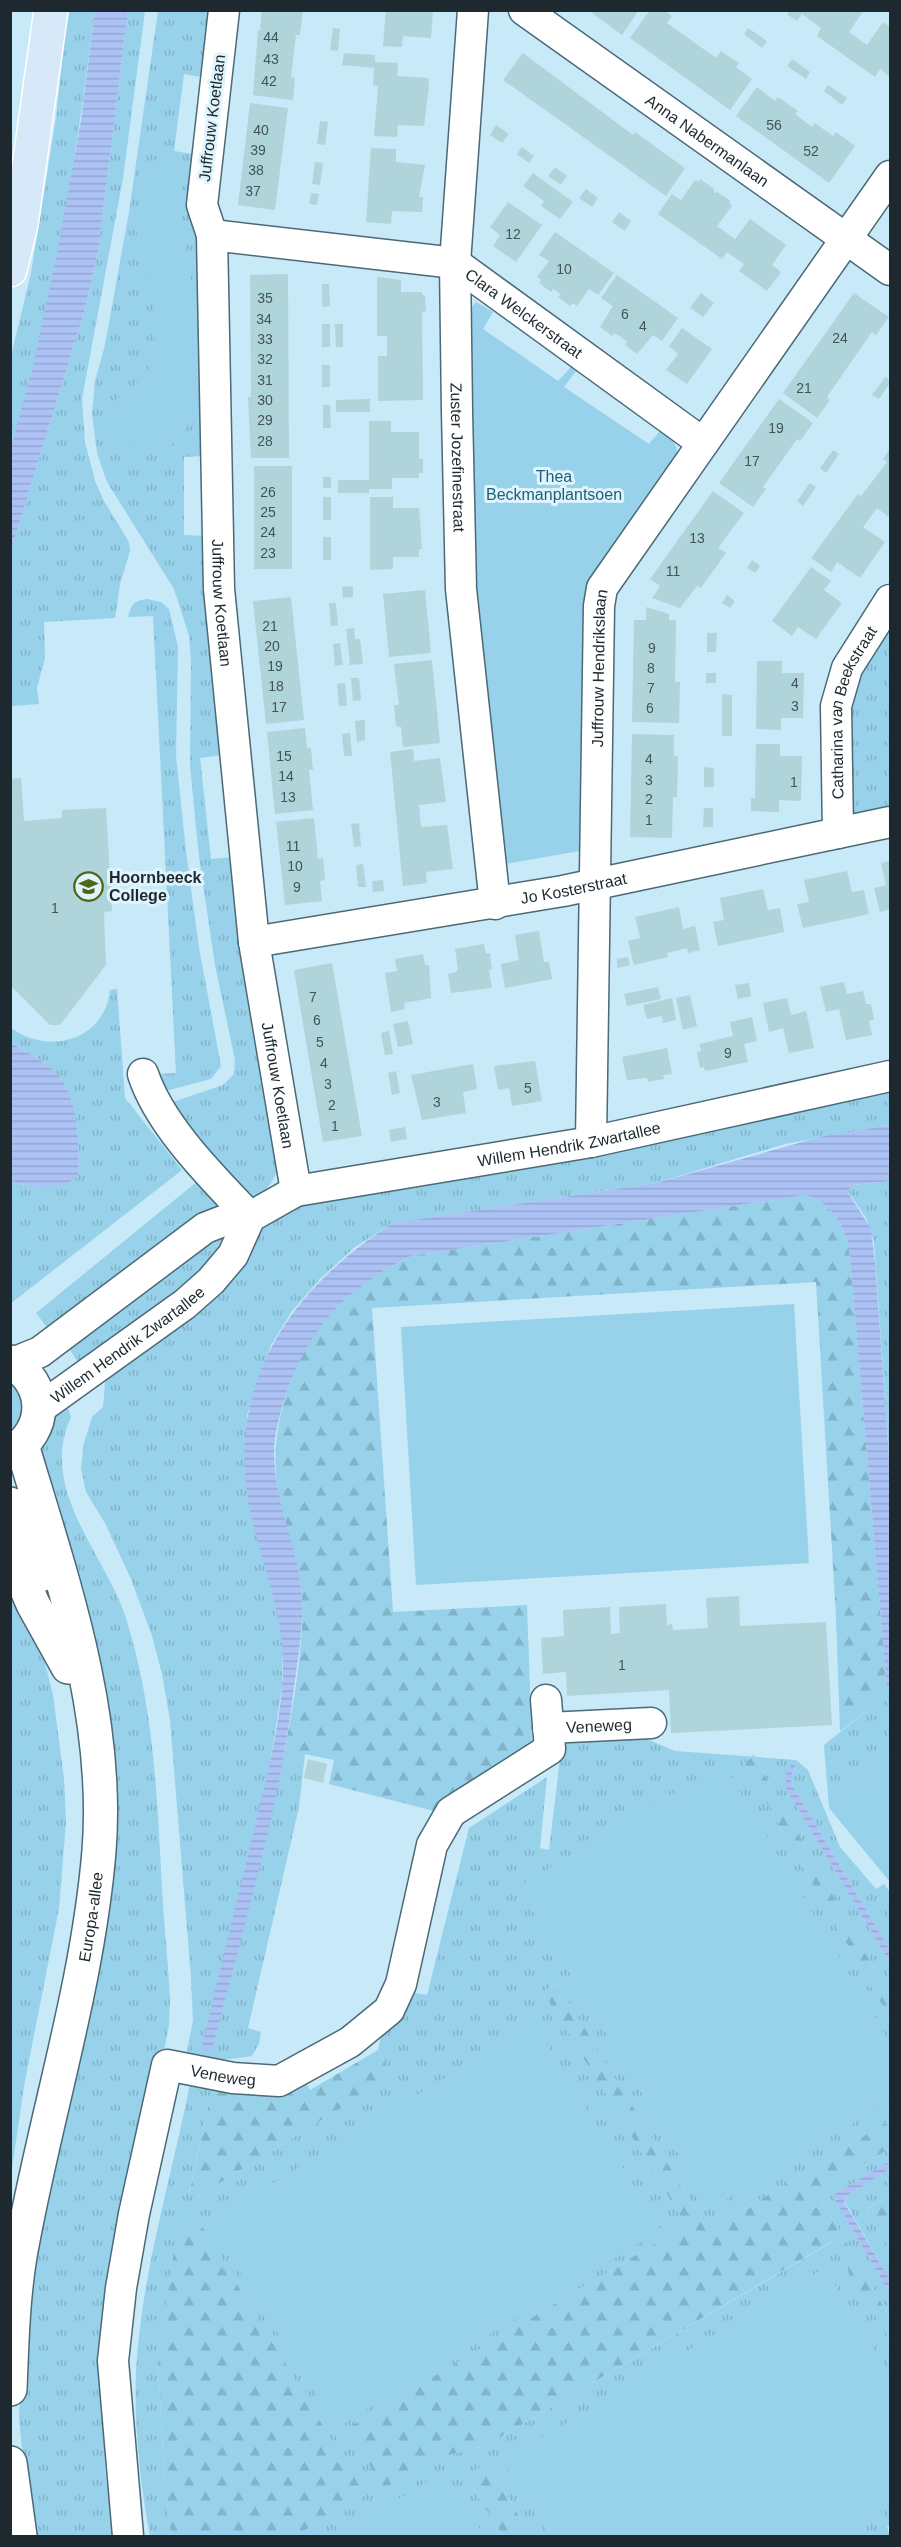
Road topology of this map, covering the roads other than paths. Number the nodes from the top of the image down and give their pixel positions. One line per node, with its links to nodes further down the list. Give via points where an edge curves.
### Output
1 (51, 10): 9 (main road, via 21,224)
2 (224, 10): 6 (street, Juffrouw Koetlaan, via 202,205)
3 (472, 10): 8 (street, Zuster Jozefinestraat)
4 (524, 10): 7 (street, Anna Nabermanlaan)
5 (891, 176): 7 (street, Juffrouw Hendrikslaan)
6 (212, 235): 8 (street, Clara Welckerstraat); 17 (street, Juffrouw Koetlaan, via 219,589)
7 (846, 238): 10 (street, Anna Nabermanlaan); 11 (street, Juffrouw Hendrikslaan)
8 (455, 263): 11 (street, Clara Welckerstraat); 16 (street, Zuster Jozefinestraat, via 461,589)
9 (10, 270)
10 (891, 270)
11 (703, 443): 15 (street, Juffrouw Hendrikslaan, via 602,588)
12 (891, 600): 14 (street, Catharina van Beekstraat, via 847,668 836,706)
13 (891, 822): 14 (street, Jo Kosterstraat)
14 (838, 833): 15 (street, Jo Kosterstraat)
15 (593, 885): 16 (street, Jo Kosterstraat); 20 (street, Juffrouw Hendrikslaan)
16 (495, 904): 17 (street, Jo Kosterstraat)
17 (254, 942): 21 (street, Juffrouw Koetlaan)
18 (143, 1074): 22 (street, via 155,1102 202,1168)
19 (891, 1076): 20 (street, Willem Hendrik Zwartallee)
20 (591, 1142): 21 (street, Willem Hendrik Zwartallee)
21 (296, 1191): 22 (street, Willem Hendrik Zwartallee)
22 (250, 1217): 23 (street, Willem Hendrik Zwartallee, via 205,1227 40,1352); 24 (street, Willem Hendrik Zwartallee, via 233,1255 211,1281)
23 (12, 1363): 24 (main road, via 26,1373 35,1387)
24 (40, 1408): 25 (main road, via 35,1429)
25 (16, 1449): 31 (main road, Europa-allee, via 82,1662 95,1741 99,1851 84,1961 22,2242)
26 (10, 1504): 28 (main road, Europa-allee, via 35,1556)
27 (10, 1552): 28 (main road)
28 (68, 1667): 30 (main road, Europa-allee, via 81,1748 83,1848 69,1963)
29 (651, 1723): 34 (street, Veneweg, via 547,1714 549,1749 452,1812 432,1845 401,1984 389,2010 350,2042 279,2081 233,2078 167,2065 134,2214 114,2361)
30 (10, 2239)
31 (10, 2389)
32 (10, 2463): 33 (main road)
33 (20, 2536)
34 (128, 2536)

